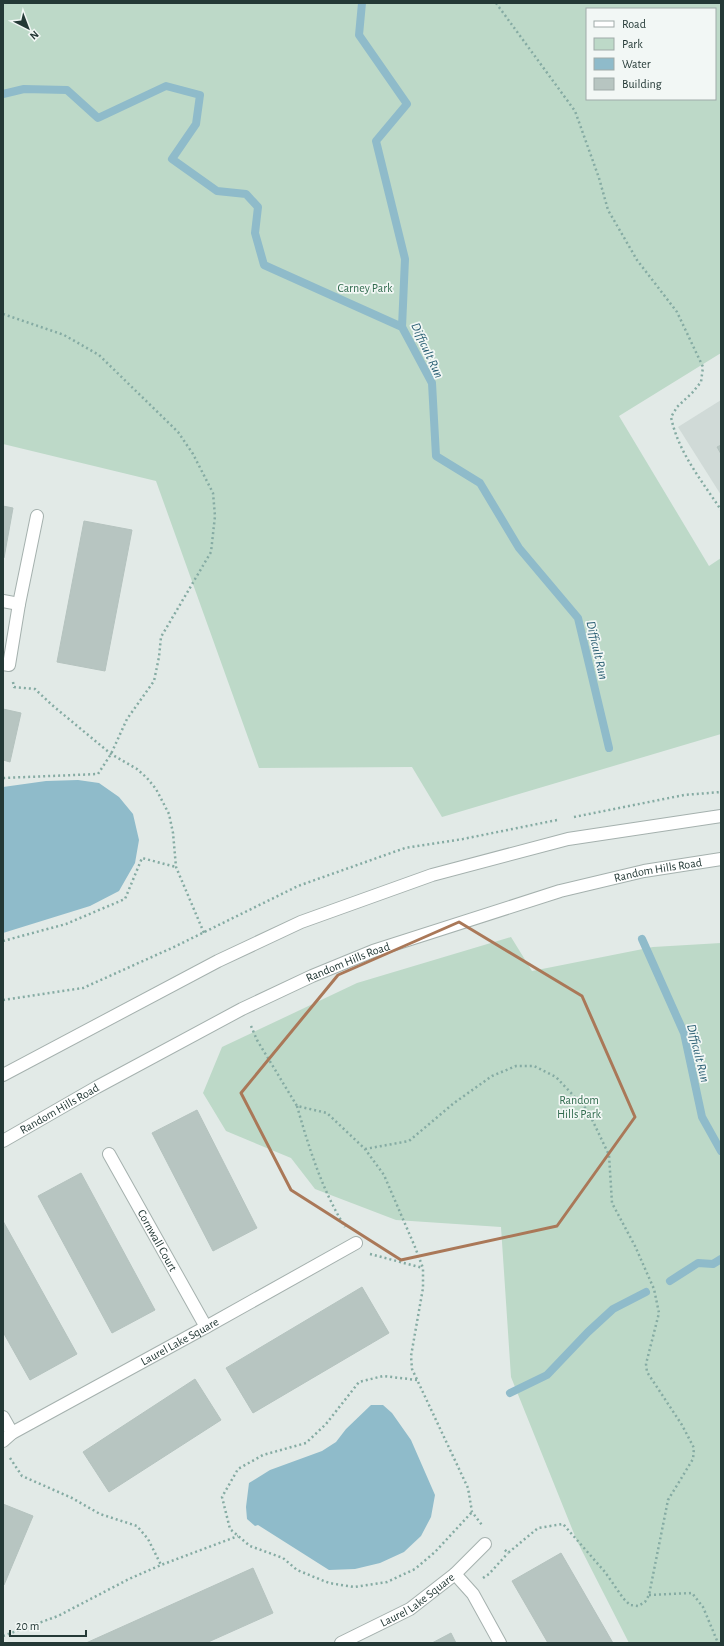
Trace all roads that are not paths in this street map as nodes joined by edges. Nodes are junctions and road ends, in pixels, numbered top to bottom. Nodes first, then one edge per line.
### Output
1 (36, 516) dead end
2 (3, 601) edge
3 (20, 604) junction
4 (6, 665) edge
5 (721, 816) edge
6 (721, 859) edge
7 (3, 1075) edge
8 (3, 1141) edge
9 (109, 1154) dead end
10 (356, 1243) road end
11 (206, 1327) junction
12 (3, 1417) edge
13 (8, 1437) edge
14 (485, 1544) dead end
15 (455, 1574) junction
16 (341, 1643) edge
17 (500, 1643) edge

1 - 3 street
2 - 3 street
3 - 4 street
5 - 7 street
6 - 8 street, Random Hills Road
9 - 11 street, Cornwall Court
10 - 11 street, Laurel Lake Square
11 - 13 street, Laurel Lake Square
12 - 13 street
14 - 15 street, Laurel Lake Square
15 - 16 street, Laurel Lake Square
15 - 17 street

